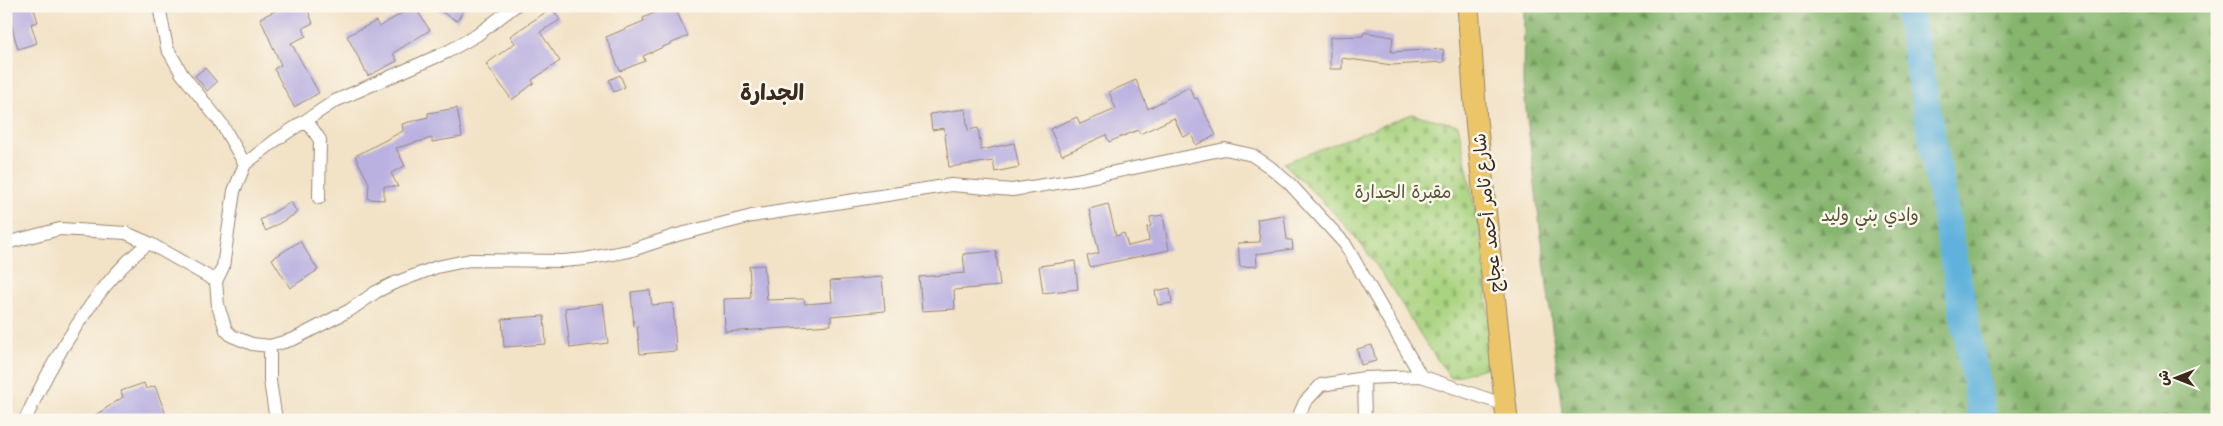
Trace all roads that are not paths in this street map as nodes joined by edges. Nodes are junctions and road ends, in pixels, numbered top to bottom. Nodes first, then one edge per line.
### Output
1 (159, 6) edge
2 (515, 6) edge
3 (1468, 6) edge
4 (299, 124) junction
5 (245, 164) junction
6 (318, 198) dead end
7 (149, 242) junction
8 (6, 243) edge
9 (216, 281) junction
10 (270, 346) junction
11 (1421, 376) junction
12 (1364, 378) junction
13 (1506, 412) edge
14 (25, 420) edge
15 (276, 420) edge
16 (1297, 420) edge
17 (1365, 420) edge

1 - 5 street
2 - 4 street
3 - 13 main road, شارع ثامر أحمد عجاج
4 - 5 street
4 - 6 street
5 - 9 street
7 - 8 street
7 - 9 street
7 - 14 street
9 - 10 street
10 - 11 street
10 - 15 street
11 - 12 street
11 - 13 street
12 - 16 street
12 - 17 street

